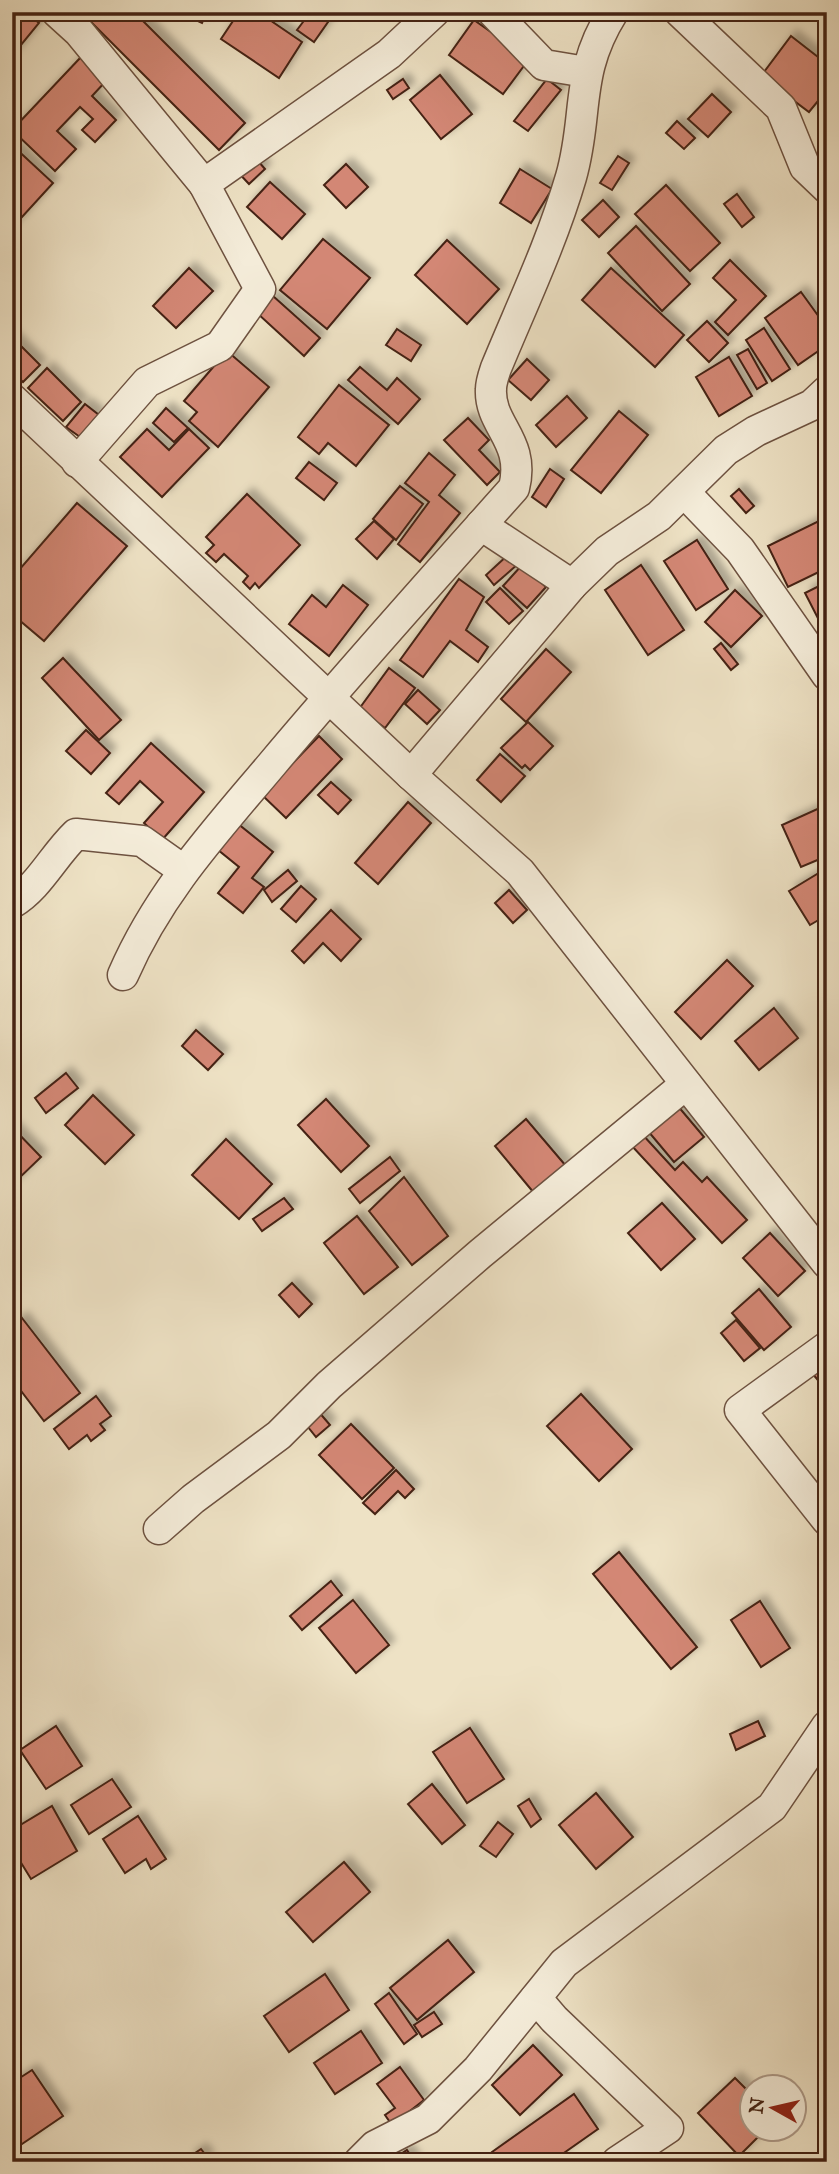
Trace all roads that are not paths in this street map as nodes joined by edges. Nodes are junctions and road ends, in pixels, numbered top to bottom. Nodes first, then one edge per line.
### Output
1 (57, 12) edge
2 (435, 12) edge
3 (493, 12) edge
4 (613, 12) edge
5 (680, 12) edge
6 (586, 72) junction
7 (204, 184) junction
8 (827, 188) edge
9 (827, 391) edge
10 (12, 399) edge
11 (76, 462) junction
12 (685, 493) junction
13 (481, 525) junction
14 (572, 585) junction
15 (827, 675) edge
16 (328, 698) junction
17 (411, 775) junction
18 (183, 870) junction
19 (12, 904) edge
20 (123, 975) dead end
21 (686, 1084) junction
22 (827, 1263) edge
23 (827, 1347) edge
24 (827, 1520) edge
25 (159, 1529) dead end
26 (827, 1726) edge
27 (536, 1998) junction
28 (359, 2162) edge
29 (617, 2162) edge

1 - 7 street
2 - 7 street
3 - 6 street
4 - 6 street
5 - 8 street
6 - 13 street
7 - 11 street
9 - 12 street
10 - 11 street
11 - 16 street
12 - 14 street
12 - 15 street
13 - 14 street
13 - 16 street
14 - 17 street
16 - 17 street
16 - 18 street
17 - 21 street
18 - 19 street
18 - 20 street
21 - 22 street
21 - 25 street
23 - 24 street
26 - 27 street
27 - 28 street
27 - 29 street

